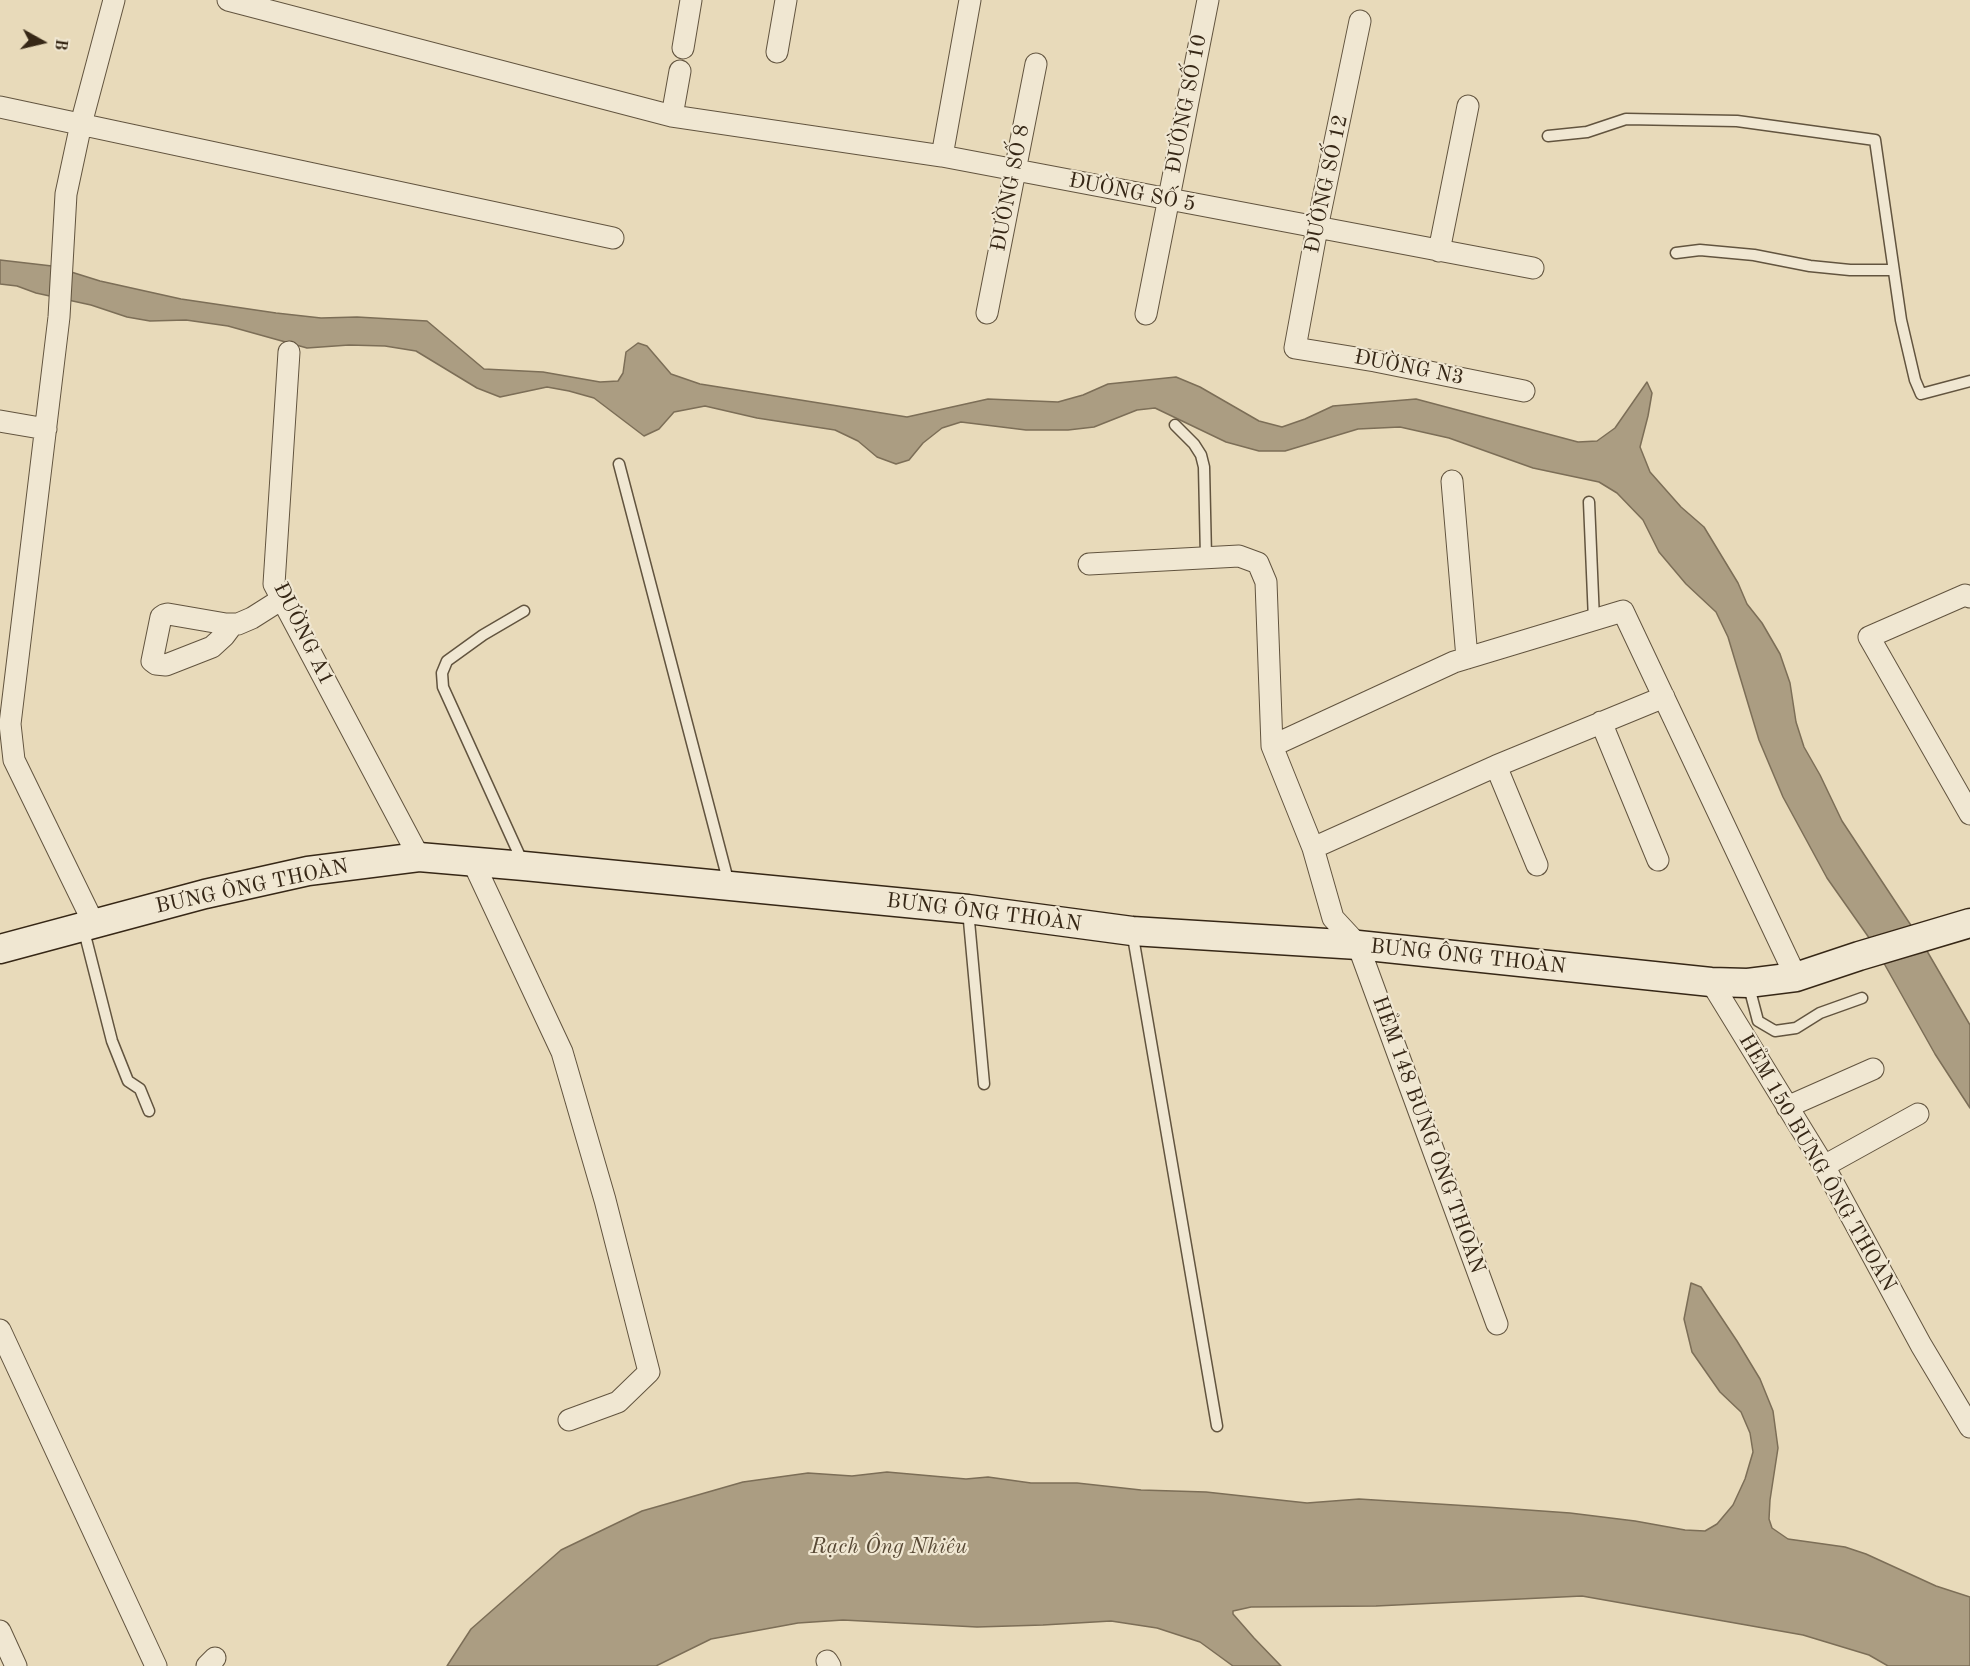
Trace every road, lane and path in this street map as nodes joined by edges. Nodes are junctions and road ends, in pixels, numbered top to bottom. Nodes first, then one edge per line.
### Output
1 (114, 0) edge
2 (228, 0) edge
3 (692, 0) edge
4 (786, 0) edge
5 (970, 0) edge
6 (1208, 0) edge
7 (1360, 21) dead end
8 (683, 48) dead end
9 (777, 52) dead end
10 (1036, 64) dead end
11 (680, 71) dead end
12 (1468, 106) dead end
13 (0, 107) edge
14 (672, 116) junction
15 (81, 124) junction
16 (1548, 136) dead end
17 (942, 156) junction
18 (1014, 171) junction
19 (1168, 200) junction
20 (1317, 228) junction
21 (613, 238) dead end
22 (1439, 250) junction
23 (1676, 253) dead end
24 (1533, 268) dead end
25 (1893, 270) junction
26 (987, 313) dead end
27 (1146, 314) dead end
28 (1295, 348) joint
29 (289, 352) dead end
30 (1970, 381) edge
31 (1524, 391) dead end
32 (0, 422) edge
33 (1175, 424) dead end
34 (46, 429) junction
35 (619, 464) dead end
36 (1452, 481) dead end
37 (1589, 502) dead end
38 (1206, 557) junction
39 (1089, 564) dead end
40 (1970, 597) edge
41 (282, 599) junction
42 (524, 611) dead end
43 (1594, 620) junction
44 (234, 624) dead end
45 (1467, 658) junction
46 (1664, 697) junction
47 (1601, 722) junction
48 (1272, 746) junction
49 (1496, 766) junction
50 (1970, 814) edge
51 (1313, 848) junction
52 (419, 857) junction
53 (1658, 860) dead end
54 (473, 862) junction
55 (1537, 865) dead end
56 (524, 866) junction
57 (730, 887) junction
58 (968, 909) junction
59 (1970, 923) edge
60 (88, 925) junction
61 (1132, 931) junction
62 (1358, 945) junction
63 (0, 949) edge
64 (1796, 977) junction
65 (1711, 982) junction
66 (1748, 983) junction
67 (1862, 998) dead end
68 (1873, 1069) dead end
69 (984, 1084) dead end
70 (1787, 1107) junction
71 (149, 1111) dead end
72 (1918, 1114) dead end
73 (1824, 1166) junction
74 (1497, 1324) dead end
75 (0, 1330) edge
76 (569, 1420) dead end
77 (1217, 1426) dead end
78 (1970, 1427) edge
79 (0, 1631) edge
80 (16, 1666) edge
81 (156, 1666) edge

1 - 15 street
2 - 14 street, ĐƯỜNG SỐ 5
3 - 8 street
4 - 9 street
5 - 17 street
6 - 19 street, ĐƯỜNG SỐ 10
7 - 20 street, ĐƯỜNG SỐ 12
10 - 18 street, ĐƯỜNG SỐ 8
11 - 14 street
12 - 22 street
13 - 15 street
14 - 17 street, ĐƯỜNG SỐ 5
15 - 21 street
15 - 34 street
16 - 25 lane
17 - 18 street, ĐƯỜNG SỐ 5
18 - 19 street, ĐƯỜNG SỐ 5
18 - 26 street, ĐƯỜNG SỐ 8
19 - 20 street, ĐƯỜNG SỐ 5
19 - 27 street, ĐƯỜNG SỐ 10
20 - 22 street, ĐƯỜNG SỐ 5
20 - 28 street, ĐƯỜNG SỐ 12
22 - 24 street, ĐƯỜNG SỐ 5
23 - 25 lane
25 - 30 lane
28 - 31 street, ĐƯỜNG N3
29 - 41 street, ĐƯỜNG A1
32 - 34 street
33 - 38 lane
34 - 60 street
35 - 57 lane
36 - 45 street
37 - 43 lane
38 - 39 street
38 - 48 street
40 - 50 street
41 - 44 street
41 - 52 street, ĐƯỜNG A1
42 - 56 lane
43 - 45 street
43 - 46 street
45 - 48 street
46 - 47 street
46 - 64 street
47 - 49 street
47 - 53 street
48 - 51 street
49 - 51 street
49 - 55 street
51 - 62 street
52 - 54 street, BƯNG ÔNG THOÀN
52 - 60 street, BƯNG ÔNG THOÀN
54 - 56 street, BƯNG ÔNG THOÀN
54 - 76 street
56 - 57 street, BƯNG ÔNG THOÀN
57 - 58 street, BƯNG ÔNG THOÀN
58 - 61 street, BƯNG ÔNG THOÀN
58 - 69 lane
59 - 64 street, BƯNG ÔNG THOÀN
60 - 63 street, BƯNG ÔNG THOÀN
60 - 71 lane
61 - 62 street, BƯNG ÔNG THOÀN
61 - 77 lane
62 - 65 street, BƯNG ÔNG THOÀN
62 - 74 street, HẺM 148 BƯNG ÔNG THOÀN
64 - 66 street, BƯNG ÔNG THOÀN
65 - 66 street, BƯNG ÔNG THOÀN
65 - 70 street, HẺM 150 BƯNG ÔNG THOÀN
66 - 67 lane
68 - 70 street
70 - 73 street, HẺM 150 BƯNG ÔNG THOÀN
72 - 73 street
73 - 78 street, HẺM 150 BƯNG ÔNG THOÀN
75 - 81 street
79 - 80 street

